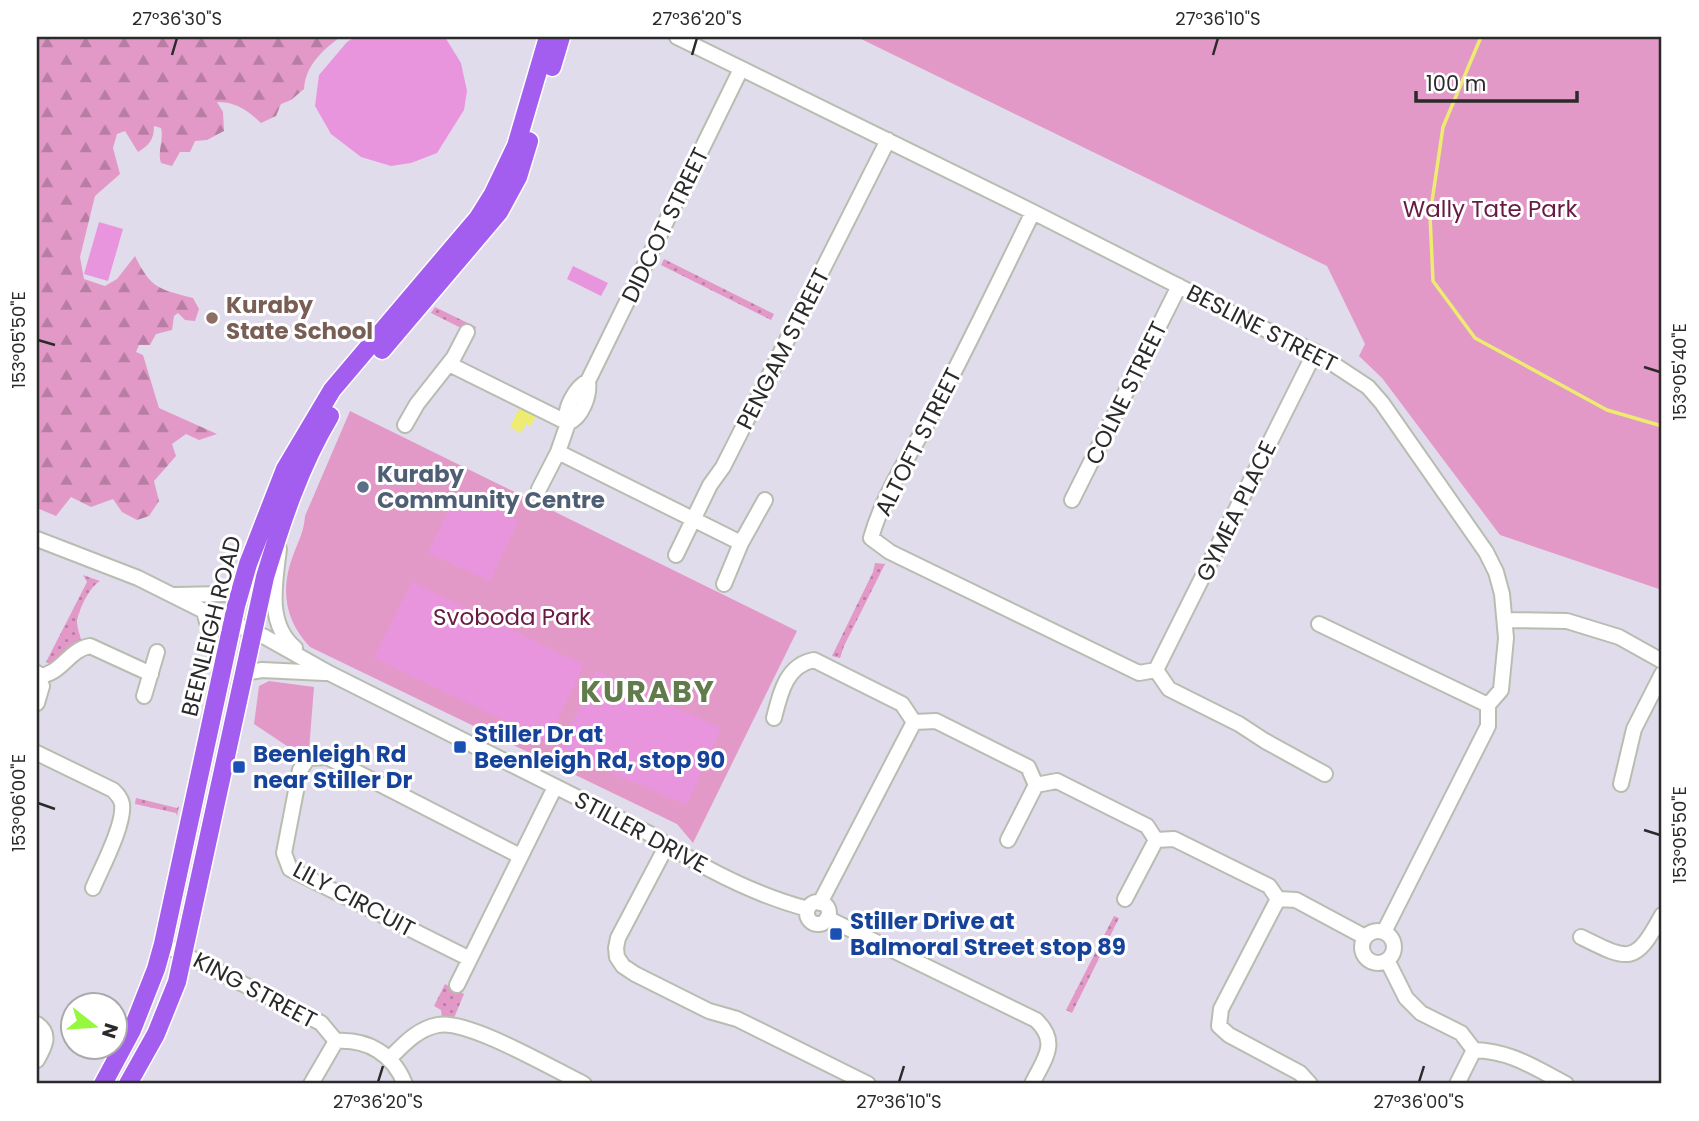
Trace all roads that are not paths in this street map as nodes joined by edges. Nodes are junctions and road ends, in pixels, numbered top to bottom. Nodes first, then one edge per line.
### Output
1 (548, 37) edge
2 (561, 37) edge
3 (677, 37) edge
4 (741, 69) junction
5 (888, 140) junction
6 (1033, 212) junction
7 (1179, 286) junction
8 (467, 332) dead end
9 (1315, 352) junction
10 (449, 364) junction
11 (568, 423) junction
12 (405, 425) dead end
13 (558, 452) junction
14 (539, 489) dead end
15 (765, 500) dead end
16 (1072, 500) dead end
17 (693, 519) junction
18 (282, 520) junction
19 (741, 543) junction
20 (40, 545) edge
21 (676, 555) dead end
22 (724, 584) dead end
23 (242, 586) junction
24 (173, 595) junction
25 (204, 611) junction
26 (1505, 620) junction
27 (232, 623) junction
28 (1320, 624) dead end
29 (252, 632) junction
30 (157, 652) dead end
31 (1662, 661) edge
32 (323, 669) junction
33 (1156, 670) junction
34 (244, 673) junction
35 (151, 674) junction
36 (1662, 674) edge
37 (38, 675) edge
38 (221, 677) junction
39 (145, 696) dead end
40 (37, 704) edge
41 (1488, 705) junction
42 (774, 718) dead end
43 (914, 722) junction
44 (37, 753) edge
45 (1325, 774) dead end
46 (1621, 784) dead end
47 (1036, 785) junction
48 (555, 787) junction
49 (1008, 840) dead end
50 (1156, 840) junction
51 (667, 845) junction
52 (520, 856) junction
53 (93, 888) dead end
54 (1125, 899) dead end
55 (1278, 899) junction
56 (814, 906) junction
57 (1662, 915) edge
58 (1384, 932) junction
59 (1365, 937) junction
60 (1581, 937) dead end
61 (163, 944) junction
62 (185, 953) junction
63 (468, 958) junction
64 (1387, 960) junction
65 (457, 985) dead end
66 (37, 1024) edge
67 (335, 1041) junction
68 (1474, 1050) junction
69 (390, 1059) junction
70 (37, 1060) edge
71 (103, 1084) edge
72 (128, 1084) edge
73 (311, 1084) edge
74 (405, 1084) edge
75 (584, 1084) edge
76 (868, 1084) edge
77 (1032, 1084) edge
78 (1310, 1084) edge
79 (1457, 1084) edge
80 (1566, 1084) edge

1 - 23 main road, BEENLEIGH ROAD
2 - 18 main road, BEENLEIGH ROAD
3 - 4 street, BESLINE STREET
4 - 5 street, BESLINE STREET
4 - 11 street, DIDCOT STREET
5 - 6 street, BESLINE STREET
5 - 17 street, PENGAM STREET
6 - 7 street, BESLINE STREET
6 - 33 street, ALTOFT STREET
7 - 9 street, BESLINE STREET
7 - 16 street, COLNE STREET
8 - 10 street
9 - 26 street, BESLINE STREET
9 - 33 street, GYMEA PLACE
10 - 11 street
10 - 12 street
11 - 13 street, DIDCOT STREET
13 - 14 street, DIDCOT STREET
13 - 17 street
15 - 19 street
17 - 19 street
17 - 21 street, PENGAM STREET
18 - 29 main road, BEENLEIGH ROAD
18 - 32 street
19 - 22 street
20 - 24 street, STILLER DRIVE
23 - 24 street
23 - 27 main road, BEENLEIGH ROAD
24 - 25 street, STILLER DRIVE
25 - 27 street, STILLER DRIVE
25 - 38 street
26 - 31 street
26 - 41 street, BESLINE STREET
27 - 29 street, STILLER DRIVE
27 - 38 main road, BEENLEIGH ROAD
28 - 41 street
29 - 32 street, STILLER DRIVE
29 - 34 main road, BEENLEIGH ROAD
30 - 35 street
32 - 34 street
32 - 48 street, STILLER DRIVE
33 - 45 street
34 - 62 main road, BEENLEIGH ROAD
35 - 37 street
35 - 39 street
36 - 46 street
37 - 40 street
38 - 61 main road, BEENLEIGH ROAD
41 - 58 street, BESLINE STREET
42 - 43 street
43 - 47 street
43 - 56 street
44 - 53 street
47 - 49 street
47 - 50 street
48 - 51 street, STILLER DRIVE
48 - 52 street
50 - 54 street
50 - 55 street
51 - 56 street, STILLER DRIVE
51 - 76 street
52 - 63 street
52 - 63 street, LILY CIRCUIT
55 - 59 street
55 - 78 street
56 - 77 street
57 - 60 street
58 - 59 street
58 - 64 street
59 - 64 street
61 - 62 street, KING STREET
61 - 71 main road, BEENLEIGH ROAD
62 - 67 street, KING STREET
62 - 72 main road, BEENLEIGH ROAD
63 - 65 street
64 - 68 street
66 - 70 street
67 - 69 street, KING STREET
67 - 73 street
68 - 79 street
68 - 80 street
69 - 74 street
69 - 75 street

